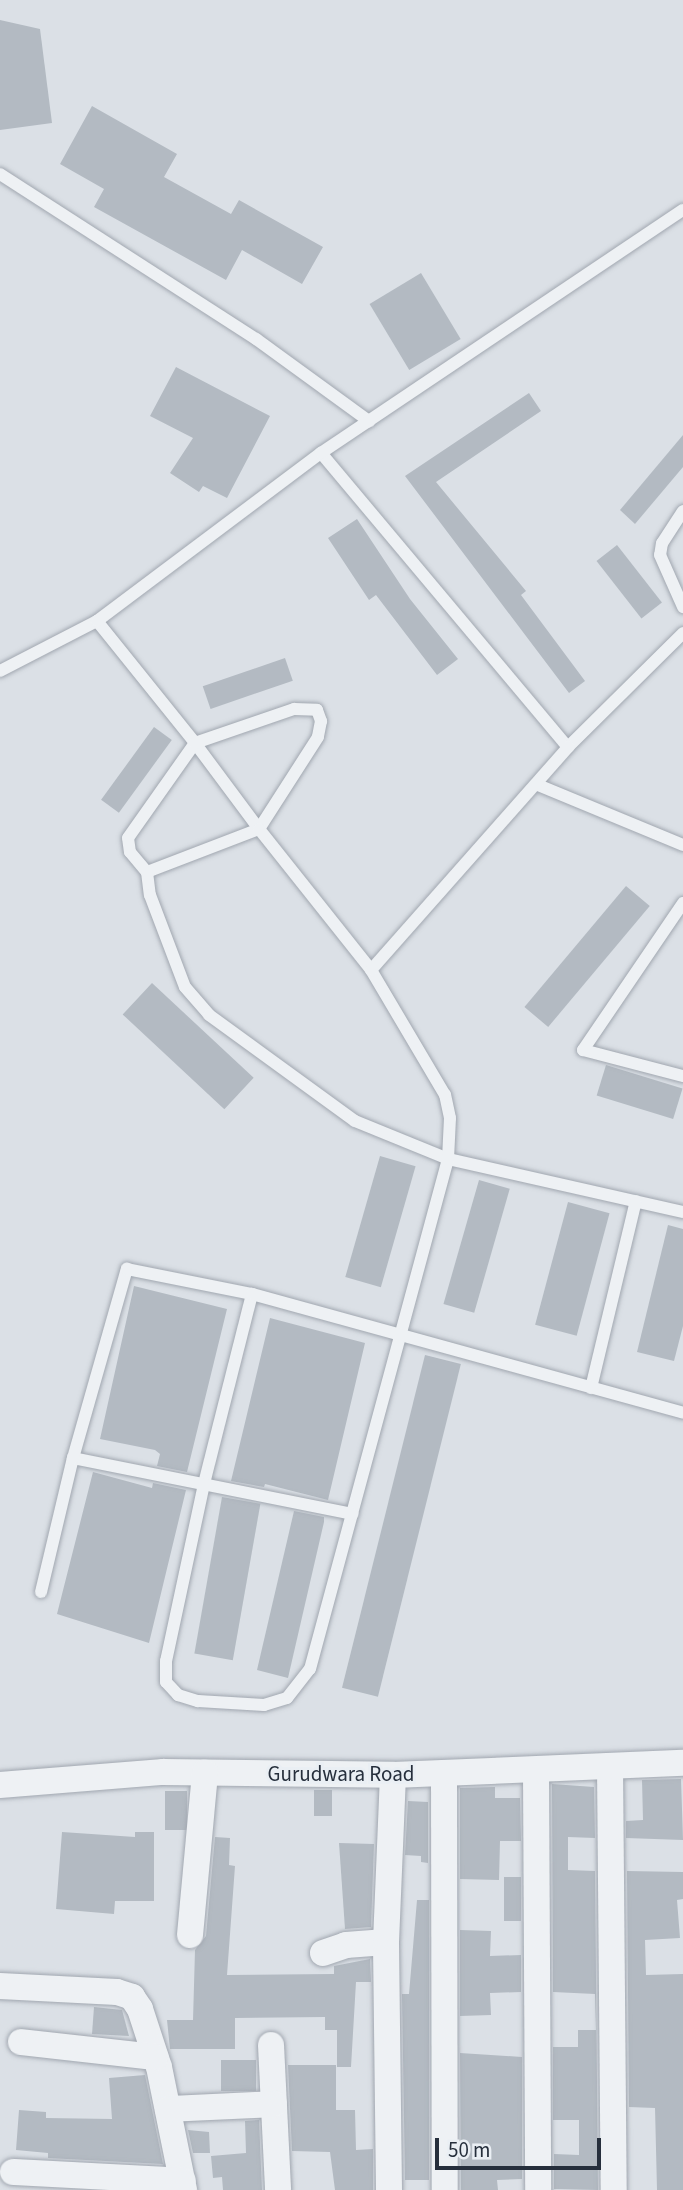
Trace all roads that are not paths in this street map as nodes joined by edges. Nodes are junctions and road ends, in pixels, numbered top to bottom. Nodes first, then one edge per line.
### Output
1 (0, 174) edge
2 (683, 211) edge
3 (369, 421) junction
4 (321, 453) junction
5 (683, 511) edge
6 (683, 607) edge
7 (97, 621) junction
8 (683, 633) edge
9 (0, 671) edge
10 (195, 743) junction
11 (568, 747) junction
12 (538, 785) junction
13 (259, 829) junction
14 (683, 845) edge
15 (147, 872) junction
16 (683, 904) edge
17 (371, 970) junction
18 (683, 1076) edge
19 (448, 1158) junction
20 (636, 1201) junction
21 (683, 1212) edge
22 (252, 1294) junction
23 (400, 1337) junction
24 (591, 1388) junction
25 (683, 1413) edge
26 (73, 1458) junction
27 (204, 1484) junction
28 (352, 1514) junction
29 (41, 1592) dead end
30 (683, 1763) edge
31 (610, 1766) junction
32 (536, 1771) junction
33 (205, 1773) junction
34 (444, 1773) junction
35 (393, 1775) junction
36 (0, 1785) edge
37 (190, 1935) dead end
38 (386, 1942) junction
39 (323, 1952) dead end
40 (0, 1986) edge
41 (22, 2042) dead end
42 (271, 2045) dead end
43 (155, 2057) junction
44 (274, 2104) junction
45 (168, 2109) junction
46 (13, 2172) dead end
47 (184, 2185) edge
48 (278, 2190) edge
49 (389, 2190) edge
50 (445, 2190) edge
51 (538, 2190) edge
52 (614, 2190) edge

1 - 3 lane
2 - 3 lane
3 - 4 lane
4 - 7 lane
4 - 11 lane
5 - 6 lane
7 - 9 lane
7 - 10 lane
8 - 11 lane
10 - 13 lane
10 - 13 lane
10 - 15 lane
11 - 12 lane
12 - 14 lane
12 - 17 lane
13 - 15 lane
13 - 17 lane
15 - 19 lane
16 - 18 lane
17 - 19 lane
19 - 20 lane
19 - 23 lane
20 - 21 lane
20 - 24 lane
22 - 23 lane
22 - 26 lane
22 - 27 lane
23 - 24 lane
23 - 28 lane
24 - 25 lane
26 - 27 lane
26 - 29 lane
27 - 28 lane
27 - 28 lane
30 - 31 street, Gurudwara Road
31 - 32 street, Gurudwara Road
31 - 52 street
32 - 34 street, Gurudwara Road
32 - 51 street
33 - 35 street, Gurudwara Road
33 - 36 street, Gurudwara Road
33 - 37 street
34 - 35 street, Gurudwara Road
34 - 50 street
35 - 38 street
38 - 39 street
38 - 49 street
40 - 43 street
41 - 43 street
42 - 44 street
43 - 45 street
44 - 45 street
44 - 48 street
45 - 47 street
46 - 47 street

